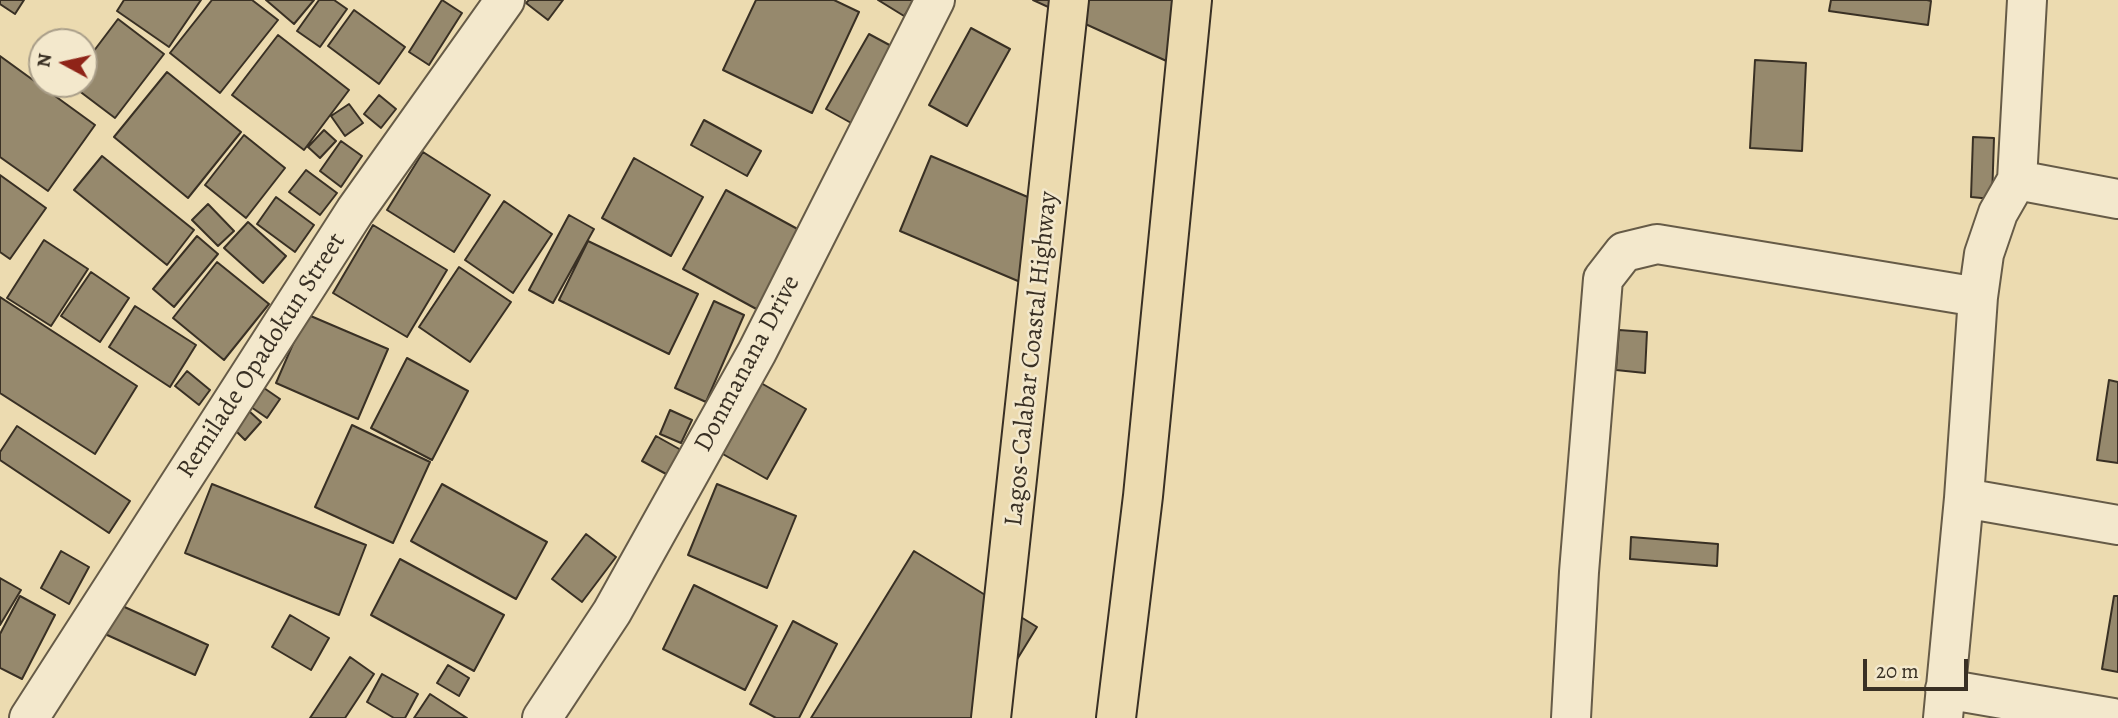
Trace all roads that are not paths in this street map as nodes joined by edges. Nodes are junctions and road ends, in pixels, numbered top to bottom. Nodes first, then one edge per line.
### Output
1 (505, 0) edge
2 (934, 0) edge
3 (1069, 0) edge
4 (1192, 0) edge
5 (2027, 0) edge
6 (2017, 180) junction
7 (2118, 199) edge
8 (1978, 297) junction
9 (1964, 498) junction
10 (2118, 525) edge
11 (1944, 704) edge
12 (29, 718) edge
13 (542, 718) edge
14 (991, 718) edge
15 (1116, 718) edge
16 (1571, 718) edge
17 (2113, 718) edge

1 - 12 street, Remilade Opadokun Street
2 - 13 street, Donmanana Drive
3 - 14 highway, Lagos-Calabar Coastal Highway
4 - 15 highway
5 - 6 street
6 - 7 street
6 - 8 street
8 - 9 street
8 - 16 street
9 - 10 street
9 - 11 street
11 - 17 street

